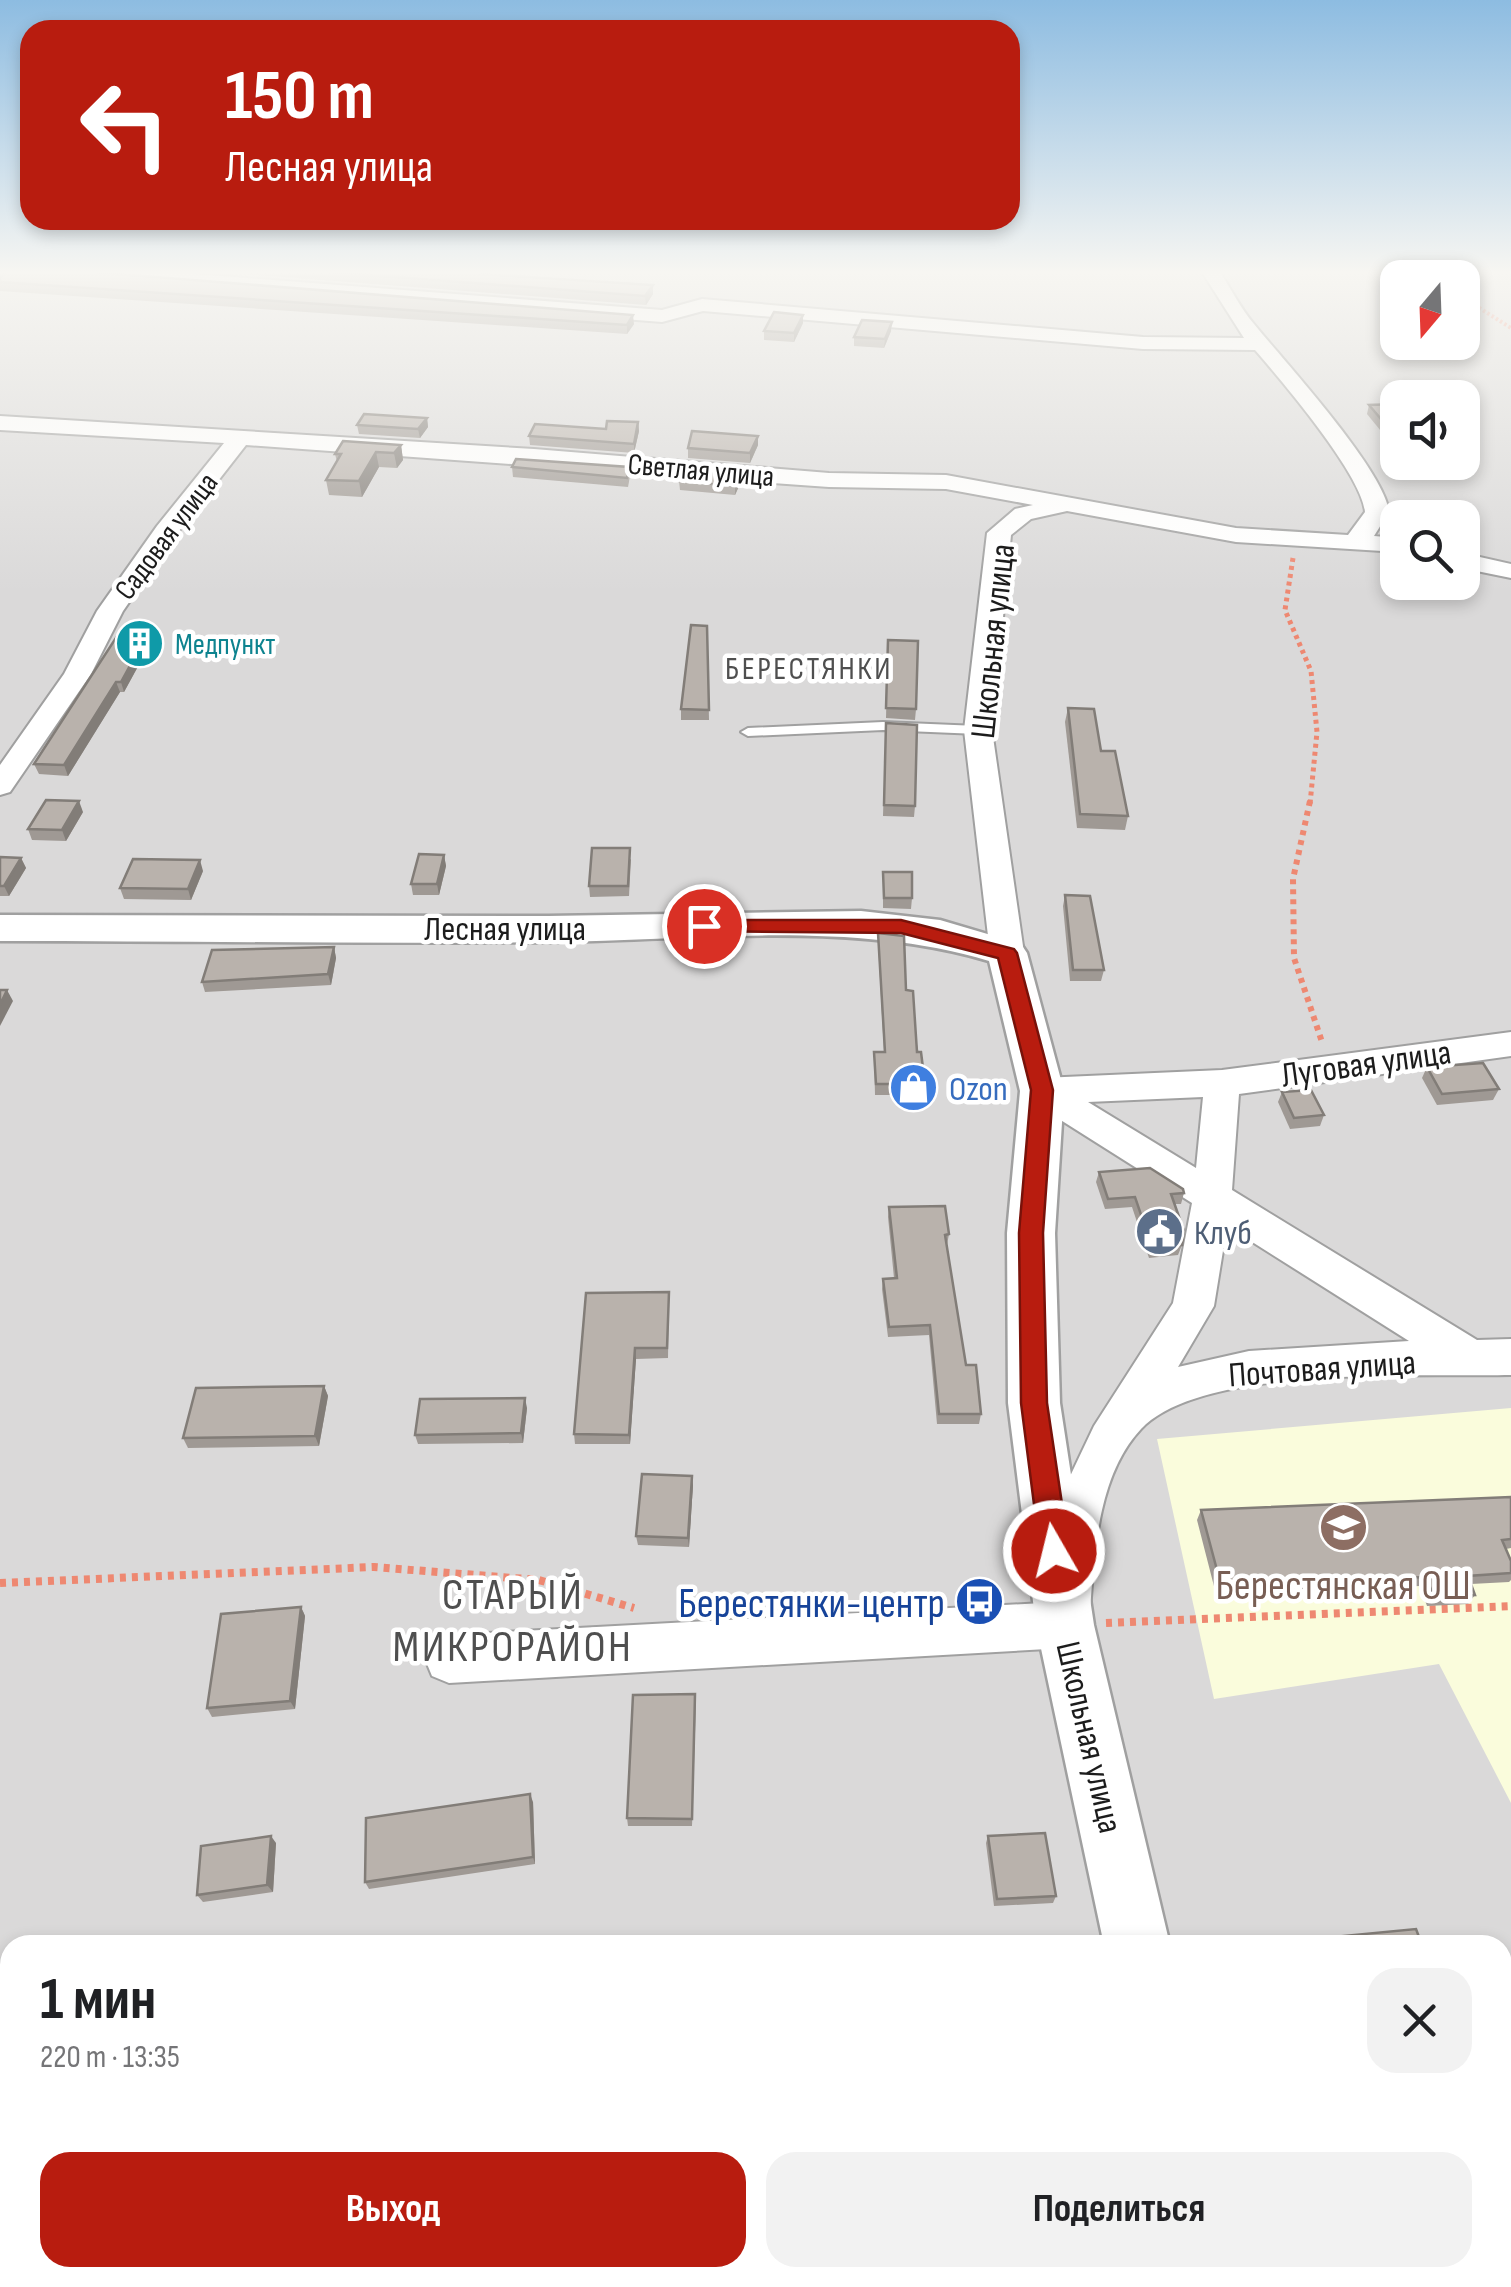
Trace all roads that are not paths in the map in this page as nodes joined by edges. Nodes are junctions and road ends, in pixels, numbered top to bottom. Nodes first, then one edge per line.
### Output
1 (1290, 379) edge
2 (0, 422) edge
3 (239, 440) junction
4 (1068, 505) junction
5 (1356, 540) junction
6 (1380, 543) edge
7 (1480, 564) edge
8 (1511, 571) edge
9 (978, 730) junction
10 (748, 732) dead end
11 (0, 786) edge
12 (0, 928) edge
13 (1007, 953) junction
14 (1511, 1044) edge
15 (1222, 1083) junction
16 (1042, 1090) junction
17 (1212, 1198) junction
18 (1491, 1358) edge
19 (1128, 1412) junction
20 (1065, 1625) junction
21 (450, 1659) dead end
22 (1134, 1935) edge

1 - 5 street
2 - 3 street, Светлая улица
3 - 4 street, Светлая улица
3 - 11 street, Садовая улица
4 - 5 street, Светлая улица
4 - 9 street, Школьная улица
5 - 6 street, Светлая улица
7 - 8 street
9 - 10 lane
9 - 13 street, Школьная улица
12 - 13 street, Лесная улица
13 - 16 street, Школьная улица
14 - 15 street, Луговая улица
15 - 16 street, Луговая улица
15 - 17 street
16 - 17 street
16 - 20 street, Школьная улица
17 - 18 street
17 - 19 street
18 - 19 street, Почтовая улица
19 - 20 street, Почтовая улица
20 - 21 street
20 - 22 street, Школьная улица

